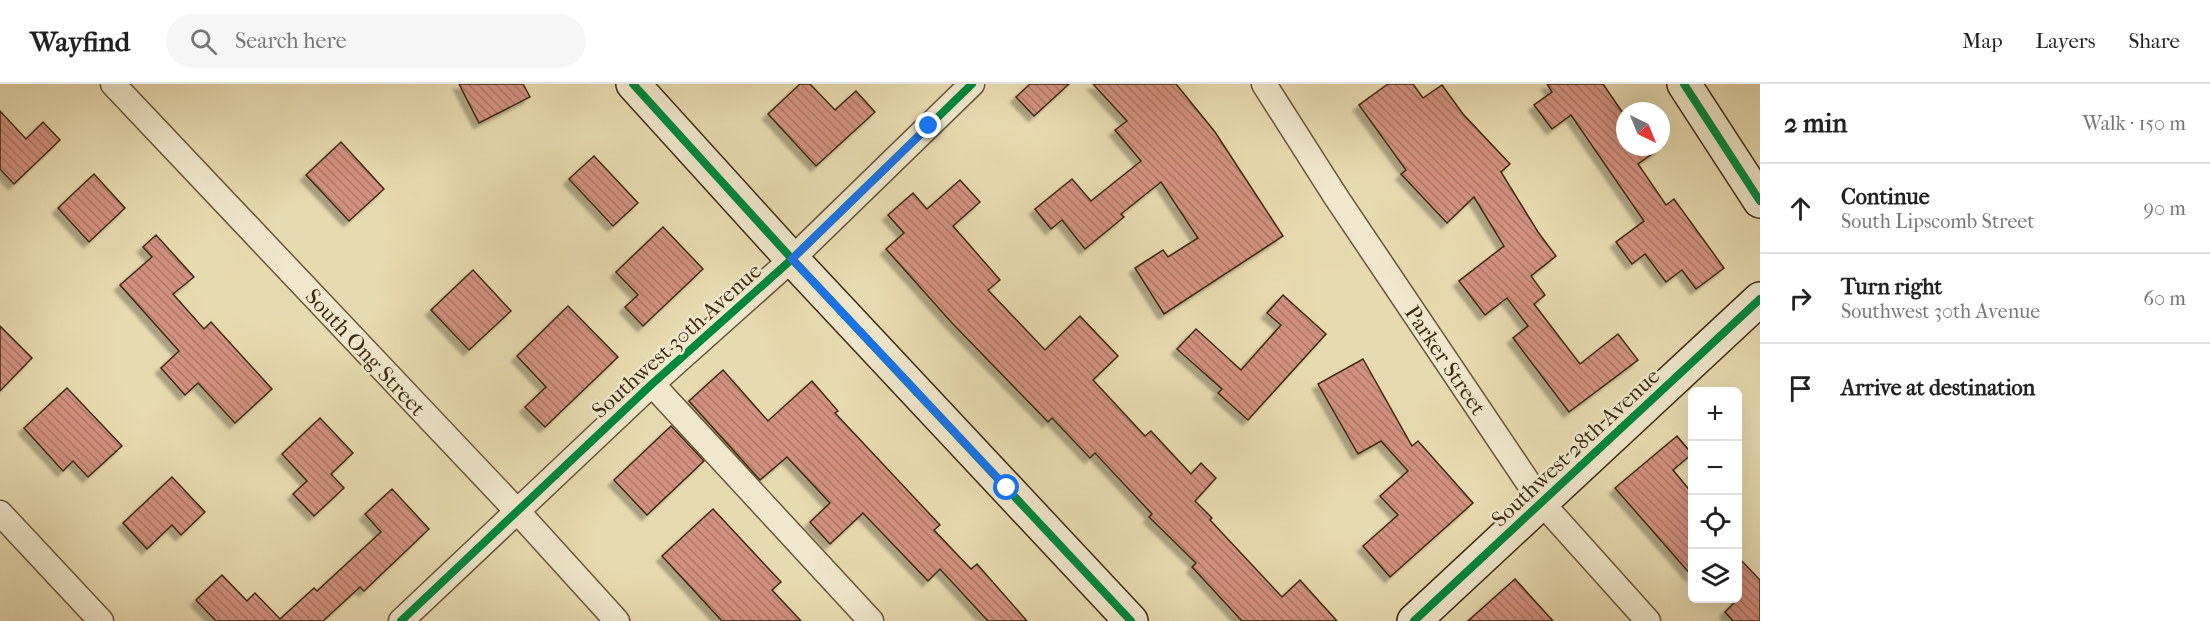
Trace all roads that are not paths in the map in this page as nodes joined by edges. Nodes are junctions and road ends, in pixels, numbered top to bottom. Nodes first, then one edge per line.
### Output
1 (113, 84) edge
2 (633, 84) edge
3 (972, 84) edge
4 (1264, 84) edge
5 (1684, 84) edge
6 (1760, 201) edge
7 (792, 259) junction
8 (1760, 299) edge
9 (652, 384) junction
10 (1542, 503) junction
11 (518, 512) junction
12 (0, 513) edge
13 (101, 621) edge
14 (401, 621) edge
15 (617, 621) edge
16 (871, 621) edge
17 (1131, 621) edge
18 (1414, 621) edge
19 (1648, 621) edge

1 - 11 street, South Ong Street
2 - 7 street
3 - 7 street, Southwest 30th Avenue
4 - 10 street, Parker Street
5 - 6 street
7 - 9 street, Southwest 30th Avenue
7 - 17 street
8 - 10 street, Southwest 28th Avenue
9 - 11 street, Southwest 30th Avenue
9 - 16 street
10 - 18 street, Southwest 28th Avenue
10 - 19 street, Parker Street
11 - 14 street, Southwest 30th Avenue
11 - 15 street, South Ong Street
12 - 13 street

